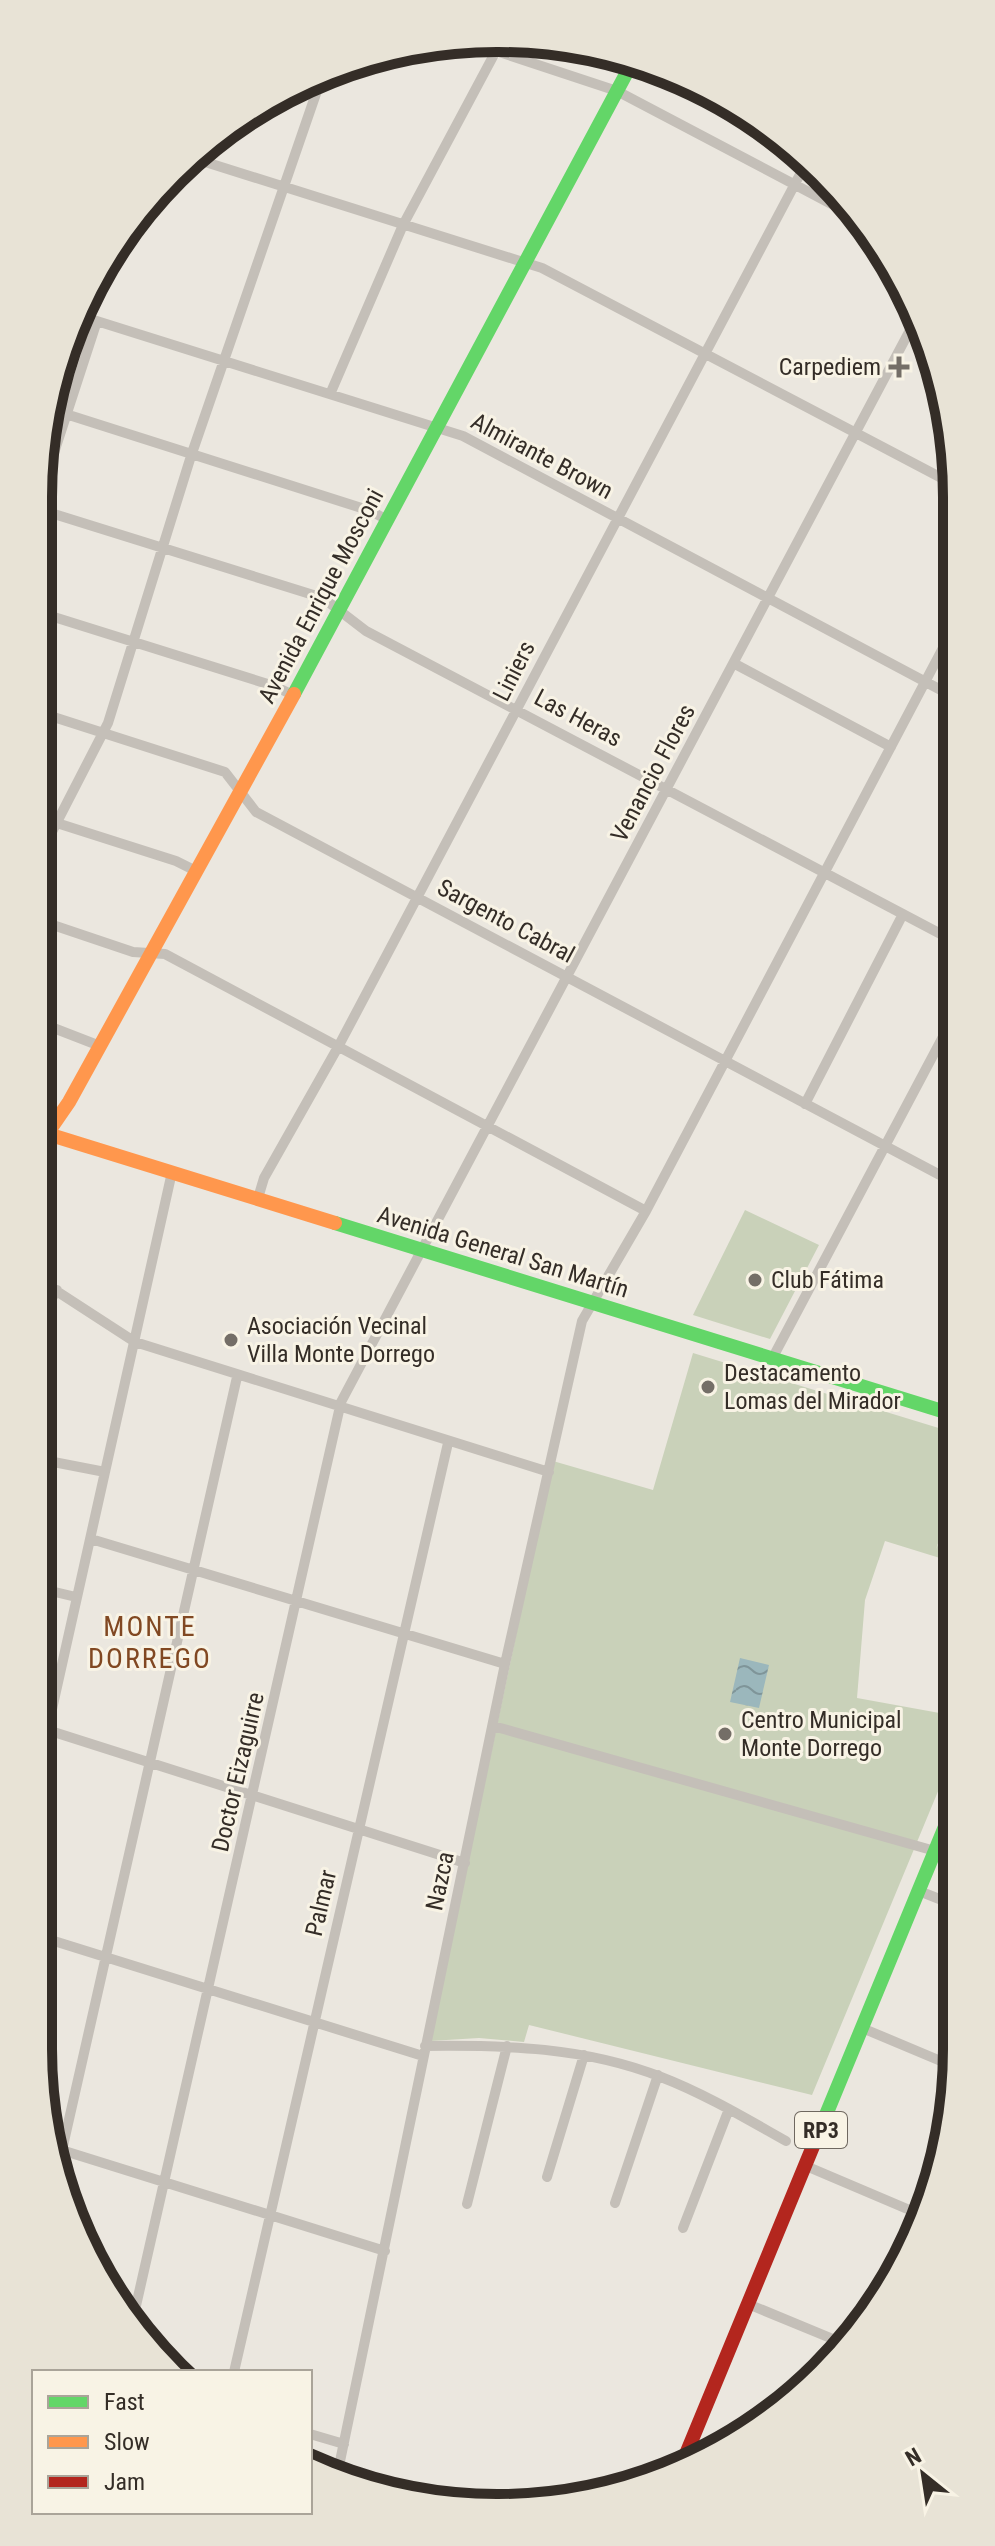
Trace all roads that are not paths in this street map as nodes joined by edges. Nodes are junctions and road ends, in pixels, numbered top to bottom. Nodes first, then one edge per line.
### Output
1 (495, 52) edge
2 (506, 52) edge
3 (627, 72) edge
4 (317, 90) edge
5 (617, 91) junction
6 (205, 162) edge
7 (801, 172) edge
8 (795, 184) junction
9 (283, 186) junction
10 (832, 204) edge
11 (403, 225) junction
12 (526, 264) junction
13 (90, 319) edge
14 (97, 321) junction
15 (910, 330) edge
16 (706, 352) junction
17 (226, 359) junction
18 (331, 392) junction
19 (61, 412) edge
20 (66, 414) junction
21 (437, 427) junction
22 (856, 432) junction
23 (55, 449) edge
24 (191, 456) junction
25 (942, 478) edge
26 (52, 514) edge
27 (616, 517) junction
28 (387, 520) junction
29 (164, 550) junction
30 (770, 598) junction
31 (338, 611) junction
32 (52, 616) edge
33 (134, 642) junction
34 (943, 649) edge
35 (735, 664) junction
36 (926, 682) junction
37 (943, 691) edge
38 (293, 695) junction
39 (517, 709) junction
40 (52, 717) edge
41 (103, 734) junction
42 (891, 747) junction
43 (667, 788) junction
44 (240, 790) junction
45 (52, 821) edge
46 (57, 823) junction
47 (52, 832) edge
48 (196, 871) junction
49 (825, 872) junction
50 (416, 897) junction
51 (903, 914) junction
52 (52, 925) edge
53 (943, 935) edge
54 (151, 953) junction
55 (568, 976) junction
56 (52, 1027) edge
57 (943, 1036) edge
58 (100, 1046) junction
59 (338, 1047) junction
60 (725, 1062) junction
61 (805, 1104) junction
62 (52, 1118) edge
63 (487, 1125) junction
64 (52, 1135) edge
65 (884, 1146) junction
66 (172, 1172) junction
67 (943, 1177) edge
68 (258, 1198) junction
69 (646, 1211) junction
70 (423, 1250) junction
71 (52, 1287) edge
72 (57, 1290) junction
73 (52, 1298) edge
74 (593, 1304) junction
75 (135, 1342) junction
76 (772, 1359) junction
77 (237, 1377) junction
78 (943, 1407) edge
79 (339, 1409) junction
80 (448, 1443) junction
81 (52, 1462) edge
82 (105, 1472) junction
83 (549, 1472) junction
84 (91, 1539) junction
85 (192, 1570) junction
86 (52, 1591) edge
87 (76, 1597) junction
88 (297, 1602) junction
89 (403, 1634) junction
90 (505, 1664) junction
91 (52, 1693) edge
92 (493, 1726) junction
93 (52, 1732) edge
94 (150, 1762) junction
95 (253, 1795) junction
96 (358, 1829) junction
97 (943, 1832) edge
98 (935, 1851) junction
99 (465, 1863) junction
100 (919, 1891) junction
101 (943, 1900) edge
102 (52, 1940) edge
103 (105, 1957) junction
104 (208, 1990) junction
105 (313, 2023) junction
106 (862, 2028) junction
107 (507, 2046) junction
108 (424, 2051) junction
109 (584, 2055) junction
110 (943, 2062) edge
111 (658, 2075) junction
112 (729, 2109) junction
113 (61, 2136) edge
114 (786, 2141) dead end
115 (64, 2151) edge
116 (806, 2166) junction
117 (547, 2177) dead end
118 (164, 2184) junction
119 (615, 2203) dead end
120 (467, 2204) dead end
121 (912, 2211) edge
122 (270, 2216) junction
123 (683, 2228) dead end
124 (385, 2251) junction
125 (748, 2304) junction
126 (136, 2308) edge
127 (834, 2340) edge
128 (234, 2370) edge
129 (312, 2435) edge
130 (344, 2444) junction
131 (690, 2444) junction
132 (697, 2447) edge
133 (687, 2452) edge
134 (339, 2465) edge

1 - 11 street
2 - 5 street
3 - 5 main road, Avenida Enrique Mosconi
4 - 9 street
5 - 8 street
5 - 12 main road, Avenida Enrique Mosconi
6 - 9 street
7 - 8 street, Liniers
8 - 10 street
8 - 16 street, Liniers
9 - 11 street
9 - 17 street
11 - 12 street
11 - 18 street
12 - 16 street
12 - 21 main road, Avenida Enrique Mosconi
13 - 14 street, Almirante Brown
14 - 17 street, Almirante Brown
14 - 20 street
15 - 22 street, Venancio Flores
16 - 22 street
16 - 27 street, Liniers
17 - 18 street, Almirante Brown
17 - 24 street
18 - 21 street, Almirante Brown
19 - 20 street
20 - 23 street
20 - 24 street
21 - 27 street, Almirante Brown
21 - 28 main road, Avenida Enrique Mosconi
22 - 25 street
22 - 30 street, Venancio Flores
24 - 28 street
24 - 29 street
26 - 29 street, Las Heras
27 - 30 street, Almirante Brown
27 - 39 street, Liniers
28 - 31 main road, Avenida Enrique Mosconi
29 - 31 street, Las Heras
29 - 33 street
30 - 35 street, Venancio Flores
30 - 36 street, Almirante Brown
31 - 38 main road, Avenida Enrique Mosconi
31 - 39 street, Las Heras
32 - 33 street
33 - 38 street
33 - 41 street
34 - 36 street, Nazca
35 - 42 street
35 - 43 street, Venancio Flores
36 - 37 street, Almirante Brown
36 - 42 street, Nazca
38 - 44 main road, Avenida Enrique Mosconi
39 - 43 street, Las Heras
39 - 50 street, Liniers
40 - 41 street, Sargento Cabral
41 - 44 street, Sargento Cabral
41 - 46 street
42 - 49 street, Nazca
43 - 49 street, Las Heras
43 - 55 street, Venancio Flores
44 - 48 main road, Avenida Enrique Mosconi
44 - 50 street, Sargento Cabral
45 - 46 street
46 - 47 street
46 - 48 street
48 - 54 main road, Avenida Enrique Mosconi
49 - 51 street, Las Heras
49 - 60 street, Nazca
50 - 55 street, Sargento Cabral
50 - 59 street, Liniers
51 - 53 street, Las Heras
51 - 61 street
52 - 54 street
54 - 58 main road, Avenida Enrique Mosconi
54 - 59 street
55 - 60 street, Sargento Cabral
55 - 63 street, Venancio Flores
56 - 58 street
57 - 65 street
58 - 62 main road, Avenida Enrique Mosconi
59 - 63 street
59 - 68 street, Liniers
60 - 61 street, Sargento Cabral
60 - 69 street, Nazca
61 - 65 street, Sargento Cabral
63 - 69 street
63 - 70 street, Venancio Flores
64 - 66 main road, Avenida General San Martín
65 - 67 street, Sargento Cabral
65 - 76 street
66 - 68 main road, Avenida General San Martín
66 - 75 street
68 - 70 main road, Avenida General San Martín
69 - 74 street, Nazca
70 - 74 main road, Avenida General San Martín
70 - 79 street, Doctor Eizaguirre
71 - 72 street
72 - 73 street
72 - 75 street
74 - 76 main road, Avenida General San Martín
74 - 83 street, Nazca
75 - 77 street
75 - 82 street
76 - 78 main road, Avenida General San Martín
77 - 79 street
77 - 85 street
79 - 80 street
79 - 88 street, Doctor Eizaguirre
80 - 83 street
80 - 89 street, Palmar
81 - 82 street
82 - 84 street
83 - 90 street, Nazca
84 - 85 street
84 - 87 street
85 - 88 street
85 - 94 street
86 - 87 street
87 - 91 street
88 - 89 street
88 - 95 street, Doctor Eizaguirre
89 - 90 street
89 - 96 street, Palmar
90 - 92 street, Nazca
92 - 98 street
92 - 99 street, Nazca
93 - 94 street
94 - 95 street
94 - 103 street
95 - 96 street
95 - 104 street, Doctor Eizaguirre
96 - 99 street
96 - 105 street, Palmar
97 - 98 main road, RP3
98 - 100 main road, RP3
99 - 108 street, Nazca
100 - 101 street
100 - 106 main road, RP3
102 - 103 street
103 - 104 street
103 - 113 street
104 - 105 street
104 - 118 street, Doctor Eizaguirre
105 - 108 street
105 - 122 street, Palmar
106 - 110 street
106 - 116 main road, RP3
107 - 108 street
107 - 109 street
107 - 120 street
108 - 124 street, Nazca
109 - 111 street
109 - 117 street
111 - 112 street
111 - 119 street
112 - 114 street
112 - 123 street
115 - 118 street
116 - 121 street
116 - 125 main road, RP3
118 - 122 street
118 - 126 street, Doctor Eizaguirre
122 - 124 street
122 - 128 street, Palmar
124 - 130 street, Nazca
125 - 127 street
125 - 131 main road, RP3
129 - 130 street
130 - 134 street, Nazca
131 - 132 street
131 - 133 main road, RP3

